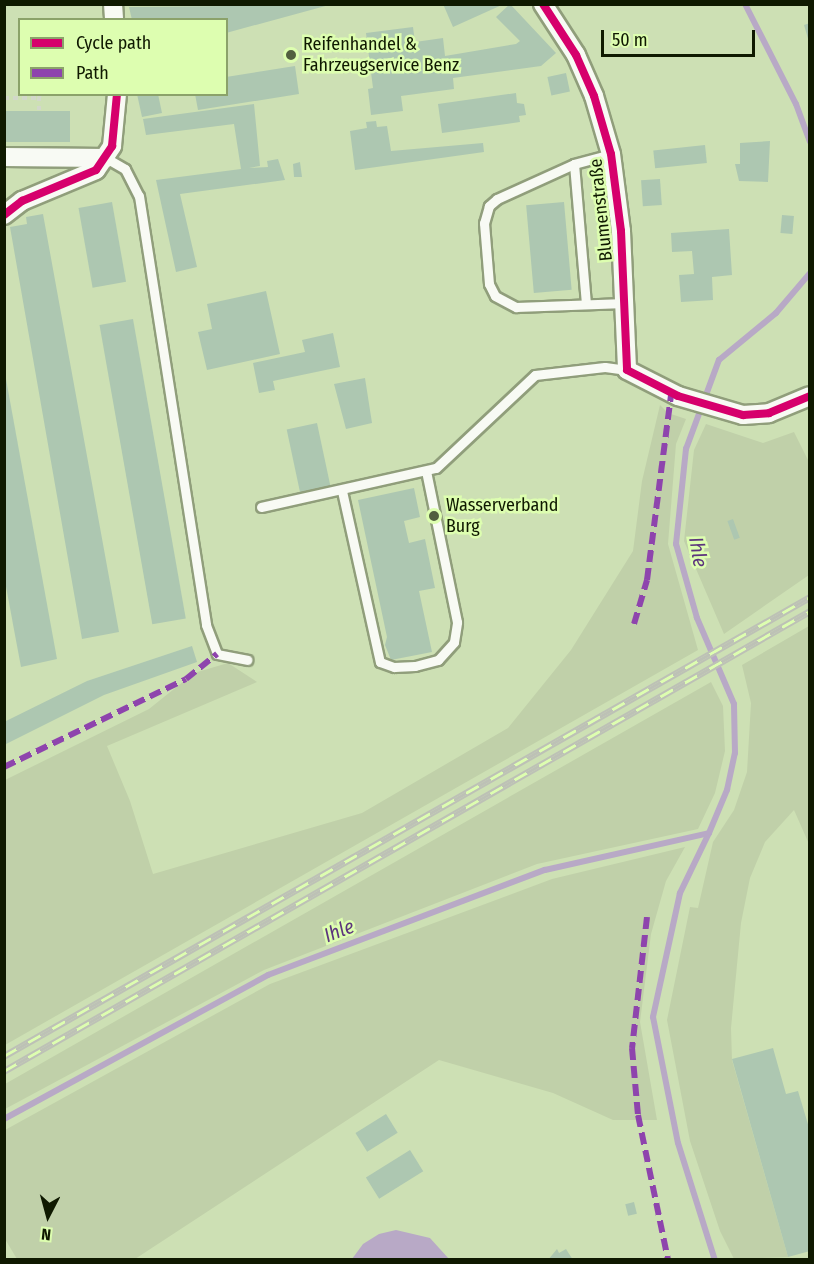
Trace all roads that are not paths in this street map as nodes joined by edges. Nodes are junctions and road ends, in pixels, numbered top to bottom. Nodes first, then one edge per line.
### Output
1 (543, 4) edge
2 (117, 96) edge
3 (611, 154) junction
4 (4, 157) edge
5 (106, 158) junction
6 (574, 164) junction
7 (4, 215) edge
8 (586, 303) junction
9 (625, 303) junction
10 (627, 370) junction
11 (810, 396) edge
12 (426, 471) junction
13 (342, 491) junction
14 (261, 507) dead end
15 (247, 660) dead end

1 - 3 street, Blumenstraße
2 - 5 street
3 - 6 lane
3 - 9 street, Blumenstraße
4 - 5 street
5 - 7 street
5 - 15 lane
6 - 8 lane
6 - 8 lane
8 - 9 lane
9 - 10 street, Blumenstraße
10 - 11 street
10 - 12 lane
12 - 13 lane
12 - 13 lane
13 - 14 lane

